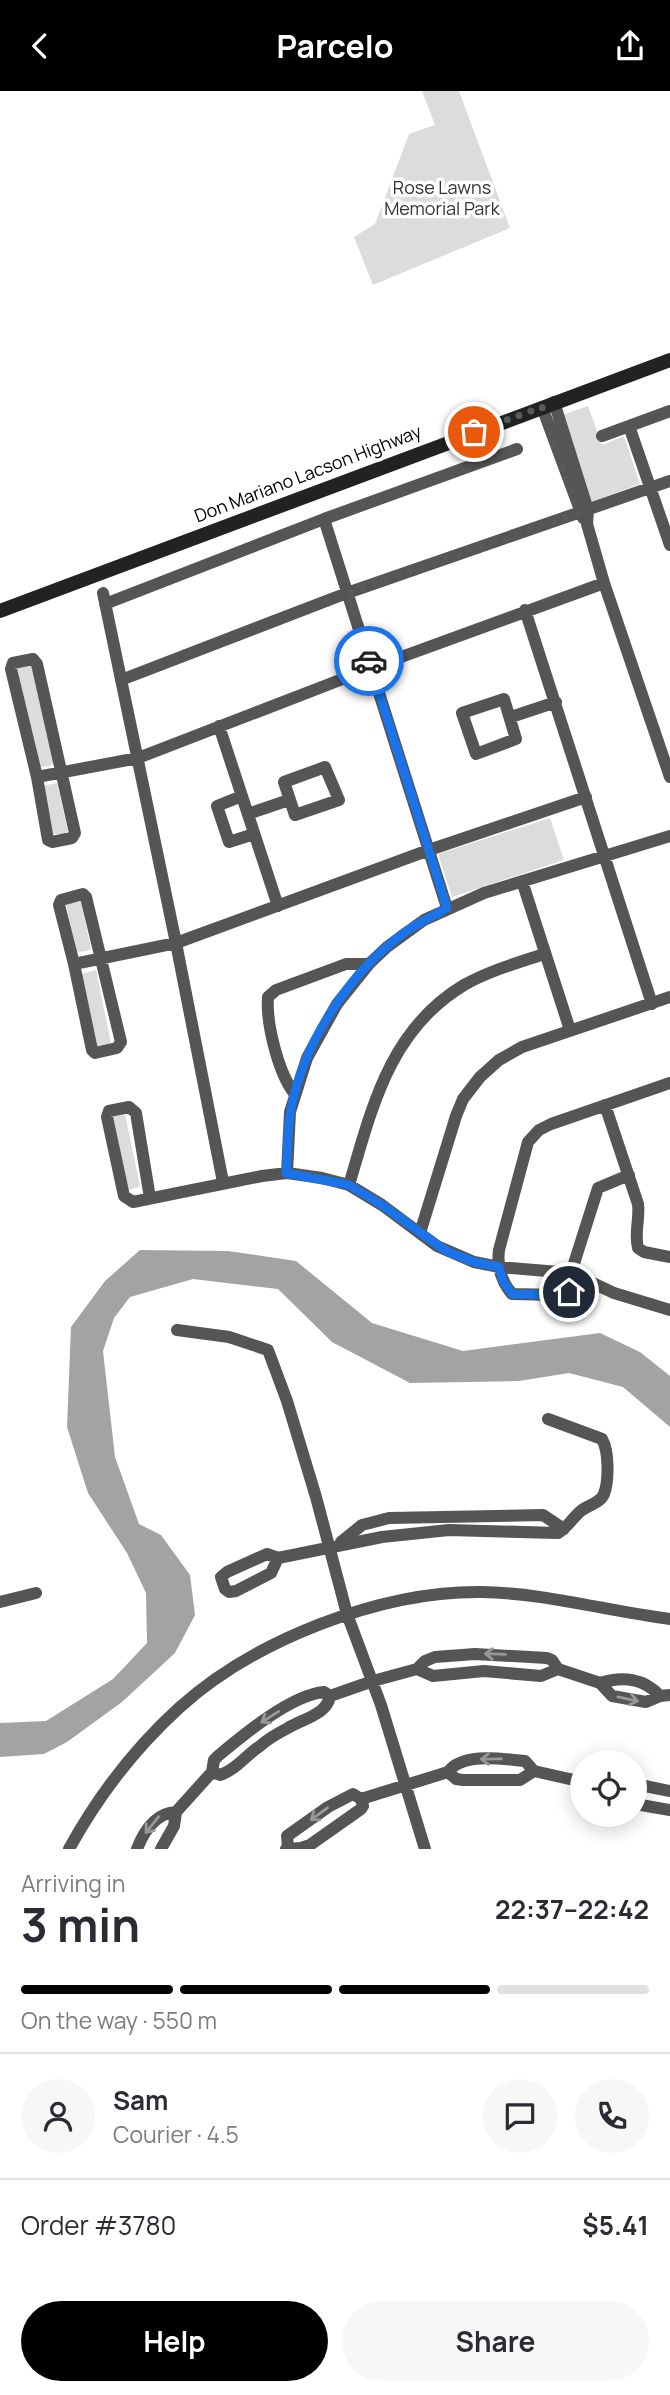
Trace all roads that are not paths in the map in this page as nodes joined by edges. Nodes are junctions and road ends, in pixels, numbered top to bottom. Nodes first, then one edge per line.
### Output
1 (670, 360) edge
2 (670, 411) edge
3 (550, 412) junction
4 (629, 426) junction
5 (602, 436) dead end
6 (517, 449) dead end
7 (670, 481) edge
8 (651, 488) junction
9 (583, 511) junction
10 (324, 519) junction
11 (670, 545) edge
12 (604, 583) junction
13 (347, 593) junction
14 (525, 610) junction
15 (0, 611) edge
16 (371, 667) junction
17 (121, 680) junction
18 (556, 702) junction
19 (511, 717) junction
20 (219, 726) junction
21 (138, 758) junction
22 (61, 773) junction
23 (670, 777) edge
24 (37, 778) junction
25 (242, 796) junction
26 (586, 797) junction
27 (289, 800) junction
28 (248, 814) junction
29 (254, 834) junction
30 (670, 835) edge
31 (429, 850) junction
32 (603, 855) junction
33 (522, 881) junction
34 (278, 906) junction
35 (447, 908) junction
36 (176, 943) junction
37 (544, 954) junction
38 (99, 958) junction
39 (74, 964) junction
40 (369, 964) junction
41 (670, 997) edge
42 (652, 1004) junction
43 (570, 1030) junction
44 (670, 1083) edge
45 (294, 1093) junction
46 (605, 1105) junction
47 (286, 1173) junction
48 (629, 1175) junction
49 (223, 1182) junction
50 (349, 1185) junction
51 (150, 1198) junction
52 (420, 1233) junction
53 (670, 1257) edge
54 (499, 1267) junction
55 (571, 1273) junction
56 (585, 1280) junction
57 (670, 1310) edge
58 (177, 1330) dead end
59 (548, 1419) dead end
60 (334, 1545) junction
61 (278, 1559) dead end
62 (36, 1593) dead end
63 (0, 1602) edge
64 (347, 1614) junction
65 (670, 1619) edge
66 (417, 1669) junction
67 (558, 1669) junction
68 (373, 1681) junction
69 (600, 1683) junction
70 (665, 1695) edge
71 (330, 1696) junction
72 (534, 1771) junction
73 (212, 1772) junction
74 (448, 1772) junction
75 (570, 1779) edge
76 (405, 1786) junction
77 (647, 1786) edge
78 (670, 1791) edge
79 (361, 1800) junction
80 (647, 1806) edge
81 (670, 1810) edge
82 (176, 1812) junction
83 (287, 1848) edge
84 (69, 1849) edge
85 (137, 1849) edge
86 (161, 1849) edge
87 (425, 1849) edge

1 - 3 street, Don Mariano Lacson Highway
2 - 4 street
3 - 9 street
3 - 15 street, Don Mariano Lacson Highway
4 - 5 street
4 - 8 street
6 - 10 street
7 - 8 street
8 - 9 street
8 - 11 street
9 - 12 street
9 - 13 street
10 - 13 street
10 - 17 street
12 - 14 street
12 - 23 street
13 - 16 street
13 - 17 street
14 - 16 street
14 - 18 street
16 - 20 street
16 - 31 street
17 - 21 street
18 - 19 street
18 - 26 street
19 - 19 street
20 - 21 street
20 - 25 street
21 - 22 street
21 - 36 street
22 - 24 street
22 - 24 street
22 - 24 street
25 - 28 street
25 - 29 street
26 - 31 street
26 - 32 street
27 - 27 street
27 - 28 street
28 - 29 street
29 - 34 street
30 - 32 street
31 - 34 street
31 - 35 street
32 - 33 street
32 - 42 street
33 - 35 street
33 - 37 street
34 - 36 street
35 - 40 street
36 - 38 street
36 - 49 street
37 - 43 street
37 - 50 street
38 - 39 street
38 - 39 street
38 - 39 street
40 - 45 street
40 - 45 street
41 - 42 street
42 - 43 street
43 - 52 street
44 - 46 street
45 - 47 street
46 - 48 street
46 - 54 street
47 - 49 street
47 - 50 street
48 - 53 street
48 - 55 street
49 - 51 street
50 - 52 street
51 - 51 street
52 - 54 street
54 - 55 street
54 - 56 street
55 - 56 street
56 - 57 street
58 - 60 street
59 - 60 street
60 - 61 street
60 - 64 street
62 - 63 street
64 - 65 street
64 - 68 street
64 - 84 street
66 - 67 street
67 -> 66 street
66 - 68 street
67 - 69 street
68 - 71 street
68 - 76 street
69 - 70 street
69 -> 70 street
71 - 73 street
71 -> 73 street
72 - 74 street
72 -> 74 street
72 - 75 street
73 - 82 street
74 - 76 street
76 - 79 street
76 - 87 street
77 - 78 street
79 - 83 street
79 -> 83 street
80 - 81 street
82 -> 85 street
82 - 86 street

